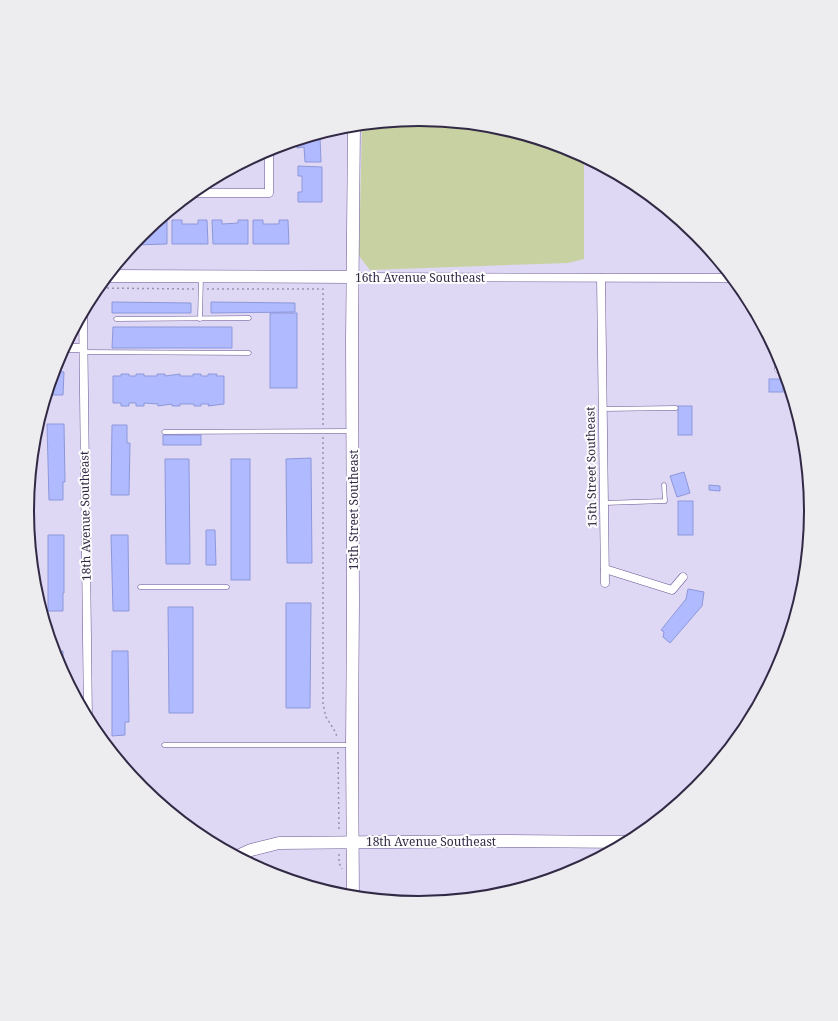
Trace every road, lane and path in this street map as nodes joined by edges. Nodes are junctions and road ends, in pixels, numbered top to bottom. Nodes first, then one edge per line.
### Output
1 (354, 131) edge
2 (269, 156) edge
3 (201, 193) edge
4 (114, 276) edge
5 (201, 276) junction
6 (352, 277) junction
7 (601, 278) junction
8 (725, 278) edge
9 (105, 288) edge
10 (201, 289) junction
11 (200, 318) junction
12 (249, 318) dead end
13 (116, 319) dead end
14 (83, 324) edge
15 (70, 349) edge
16 (83, 350) junction
17 (249, 353) dead end
18 (676, 408) dead end
19 (603, 409) junction
20 (323, 431) junction
21 (352, 431) junction
22 (164, 432) dead end
23 (664, 484) dead end
24 (604, 502) junction
25 (605, 569) junction
26 (683, 577) dead end
27 (605, 583) dead end
28 (140, 587) dead end
29 (227, 587) dead end
30 (88, 706) edge
31 (164, 745) dead end
32 (338, 745) junction
33 (352, 745) junction
34 (339, 822) dead end
35 (354, 842) junction
36 (614, 842) edge
37 (244, 853) edge
38 (353, 889) edge

1 - 6 street, 13th Street Southeast
2 - 3 street
4 - 5 street, 16th Avenue Southeast
5 - 6 street, 16th Avenue Southeast
5 - 10 lane
6 - 7 street, 16th Avenue Southeast
6 - 21 street, 13th Street Southeast
7 - 8 street, 16th Avenue Southeast
7 - 19 street, 15th Street Southeast
9 - 10 path
10 - 11 lane
10 - 20 path
11 - 12 lane
11 - 13 lane
14 - 16 street, 18th Avenue Southeast
15 - 16 street
16 - 17 lane
16 - 30 street, 18th Avenue Southeast
18 - 19 lane
19 - 24 street, 15th Street Southeast
20 - 21 lane
20 - 22 lane
20 - 32 path
21 - 33 street, 13th Street Southeast
23 - 24 lane
24 - 25 street, 15th Street Southeast
25 - 26 street
25 - 27 street, 15th Street Southeast
28 - 29 lane
31 - 32 lane
32 - 33 lane
32 - 34 path
33 - 35 street, 13th Street Southeast
35 - 36 street, 18th Avenue Southeast
35 - 37 street, 18th Avenue Southeast
35 - 38 street, 13th Street Southeast

